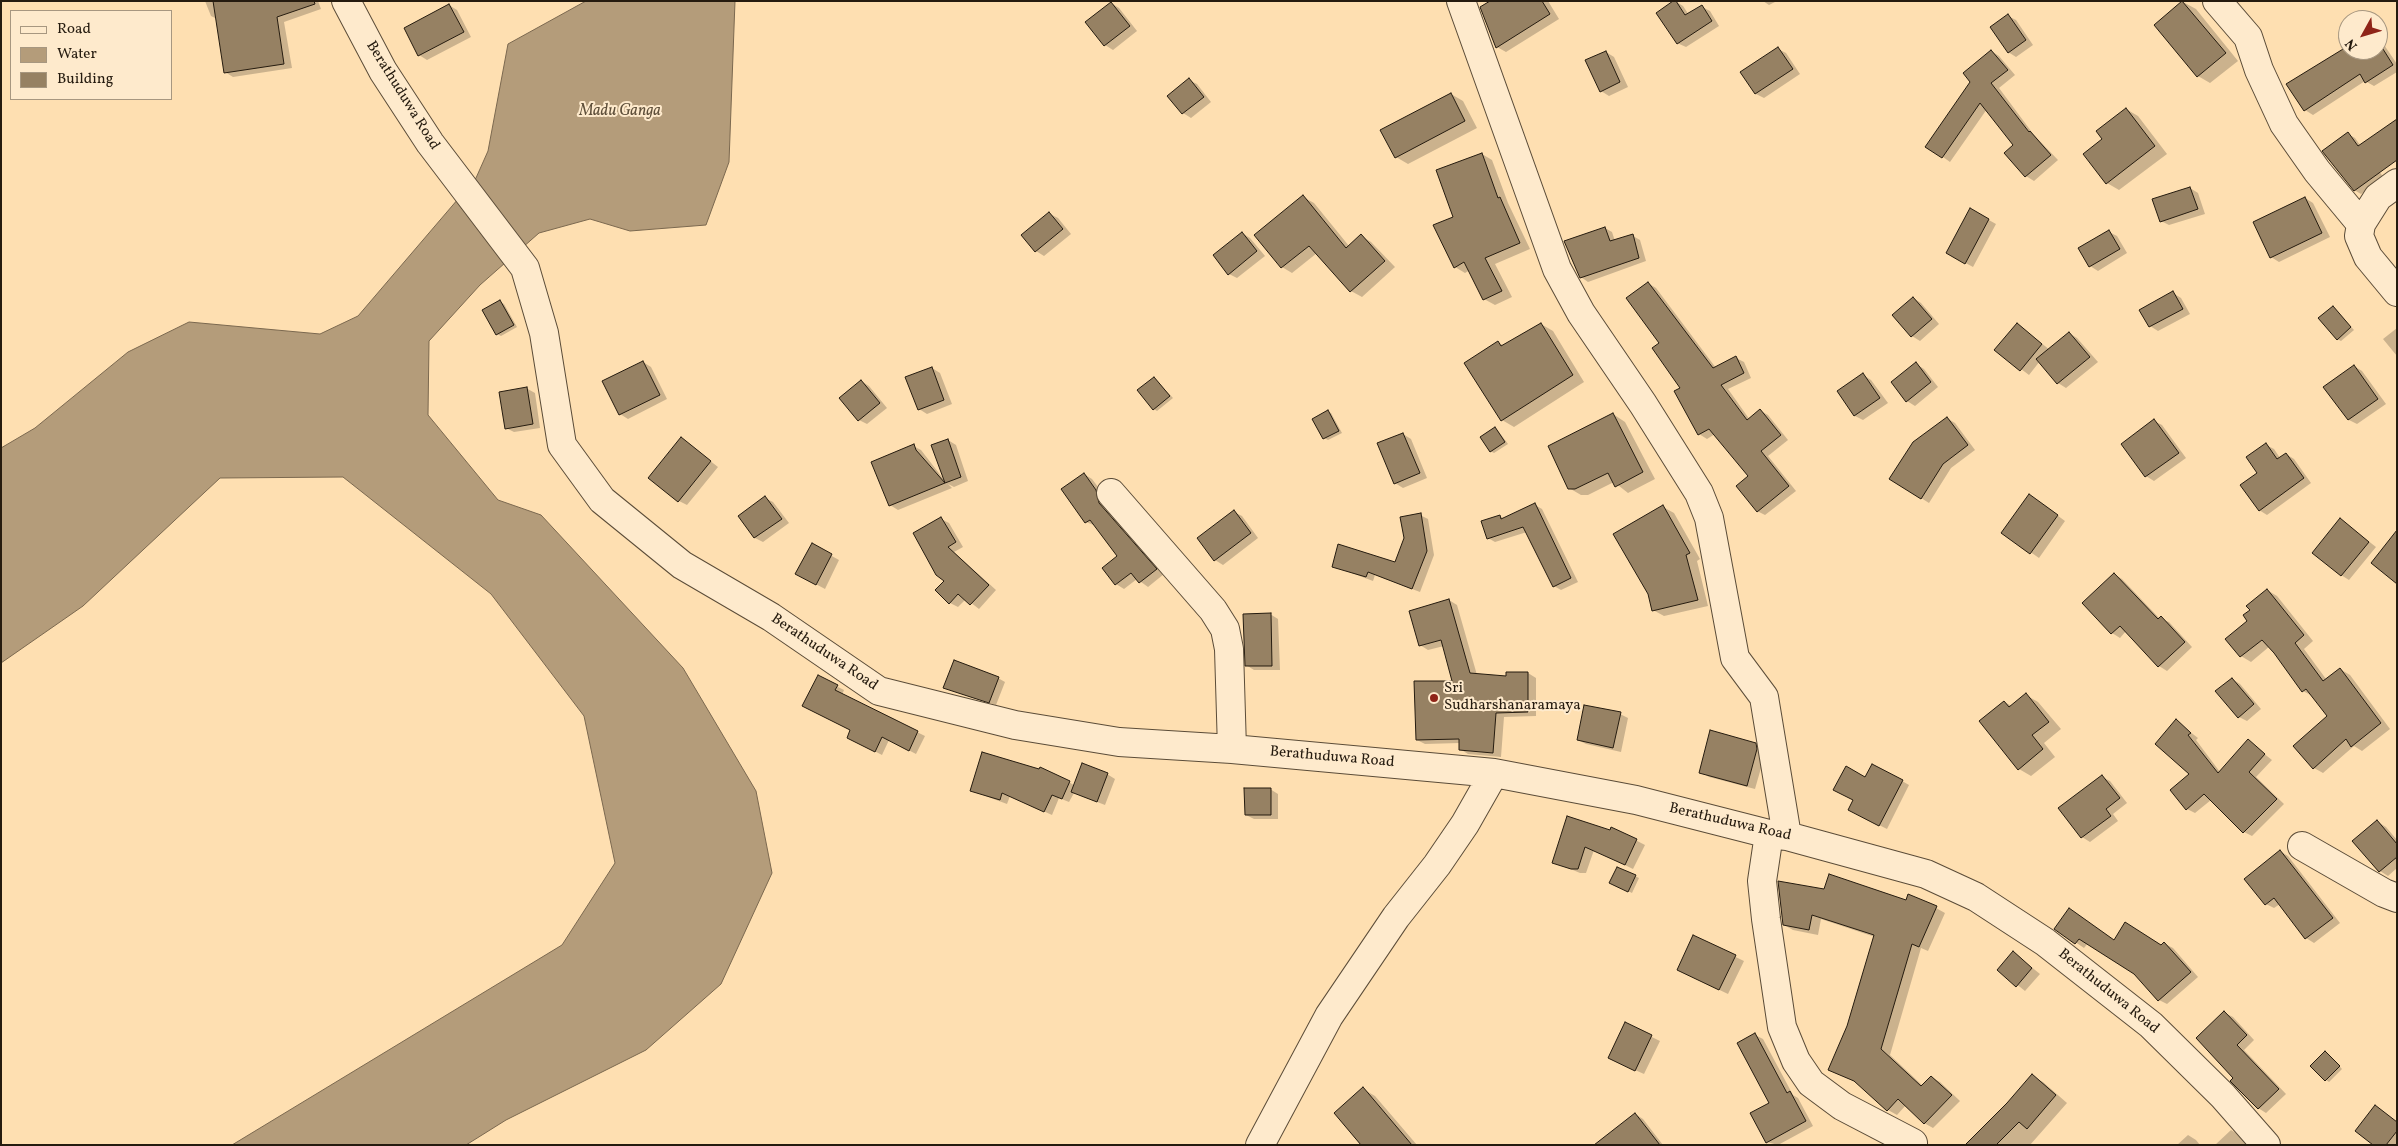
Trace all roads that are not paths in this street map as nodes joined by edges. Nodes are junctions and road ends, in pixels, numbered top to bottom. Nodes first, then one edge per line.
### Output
1 (346, 1) edge
2 (1461, 1) edge
3 (2218, 1) edge
4 (2397, 183) edge
5 (2361, 224) junction
6 (2397, 292) edge
7 (1111, 493) dead end
8 (1232, 748) junction
9 (1494, 773) junction
10 (1778, 835) junction
11 (2302, 846) dead end
12 (2397, 898) edge
13 (1913, 1143) dead end
14 (1260, 1145) edge
15 (2266, 1145) edge

1 - 8 street, Berathuduwa Road
2 - 10 street
3 - 5 street
4 - 5 street
5 - 6 street
7 - 8 street
8 - 9 street, Berathuduwa Road
9 - 10 street, Berathuduwa Road
9 - 14 street
10 - 13 street
10 - 15 street, Berathuduwa Road
11 - 12 street

